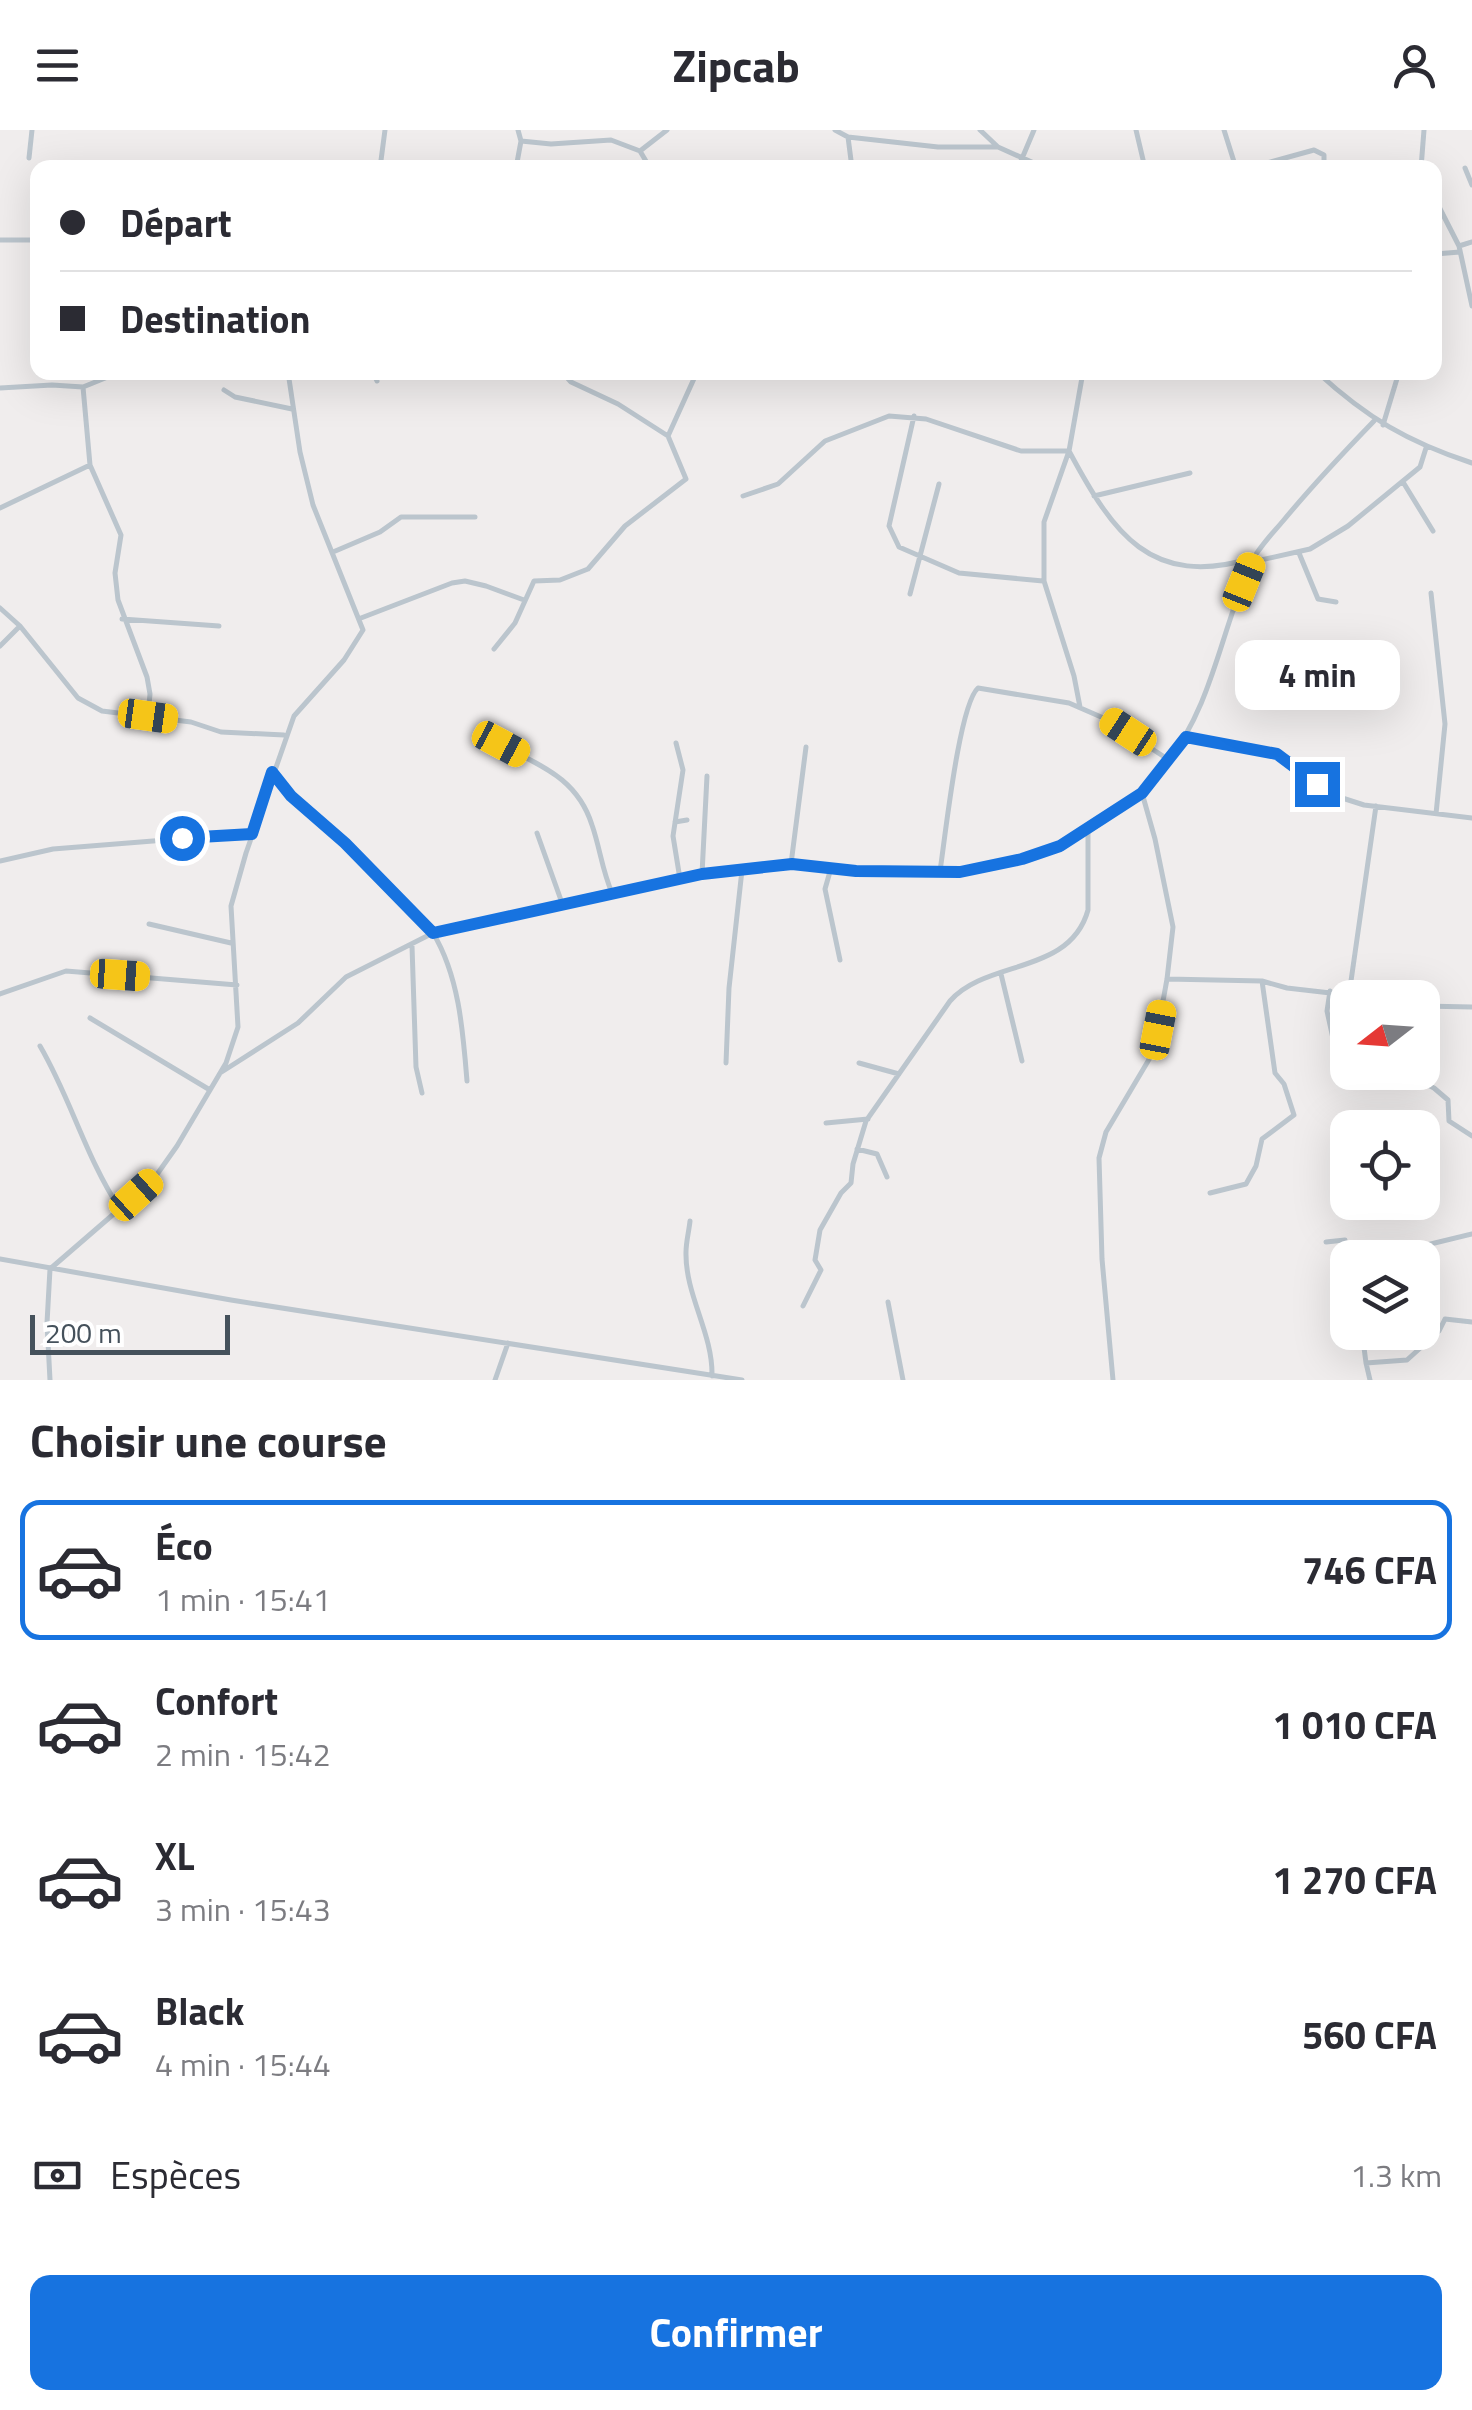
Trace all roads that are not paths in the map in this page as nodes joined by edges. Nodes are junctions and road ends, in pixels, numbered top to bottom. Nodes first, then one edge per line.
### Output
1 (32, 130) edge
2 (385, 130) edge
3 (518, 130) edge
4 (667, 130) edge
5 (836, 130) edge
6 (980, 130) edge
7 (1034, 130) edge
8 (1136, 130) edge
9 (1224, 130) edge
10 (1424, 130) edge
11 (848, 137) junction
12 (520, 142) junction
13 (998, 147) junction
14 (640, 151) junction
15 (29, 158) dead end
16 (1021, 158) junction
17 (381, 160) edge
18 (517, 160) edge
19 (645, 160) edge
20 (851, 160) edge
21 (1026, 160) edge
22 (1143, 160) edge
23 (1233, 160) edge
24 (1278, 160) edge
25 (1324, 160) edge
26 (1422, 160) edge
27 (1465, 168) dead end
28 (1472, 186) edge
29 (1442, 214) edge
30 (0, 240) edge
31 (30, 240) edge
32 (1472, 242) edge
33 (1459, 249) junction
34 (1442, 253) edge
35 (1472, 306) edge
36 (100, 380) edge
37 (289, 380) edge
38 (569, 380) edge
39 (693, 380) edge
40 (1082, 380) edge
41 (1327, 380) edge
42 (1397, 380) edge
43 (82, 387) junction
44 (0, 388) edge
45 (224, 390) dead end
46 (292, 409) junction
47 (914, 416) junction
48 (1374, 421) junction
49 (1383, 426) junction
50 (668, 436) junction
51 (1426, 448) junction
52 (1069, 451) junction
53 (1472, 463) edge
54 (90, 465) junction
55 (1190, 473) dead end
56 (1403, 482) junction
57 (939, 484) dead end
58 (742, 496) dead end
59 (1094, 496) junction
60 (0, 508) edge
61 (475, 517) dead end
62 (1433, 531) dead end
63 (332, 552) junction
64 (1299, 553) junction
65 (920, 559) junction
66 (1253, 560) junction
67 (1044, 581) junction
68 (1431, 593) dead end
69 (910, 594) dead end
70 (524, 600) junction
71 (1336, 602) dead end
72 (0, 608) edge
73 (361, 618) junction
74 (122, 619) junction
75 (20, 626) junction
76 (219, 626) dead end
77 (0, 646) edge
78 (494, 649) dead end
79 (1080, 707) junction
80 (148, 716) junction
81 (286, 735) junction
82 (1186, 737) junction
83 (676, 743) dead end
84 (501, 744) dead end
85 (806, 746) dead end
86 (1169, 760) junction
87 (272, 772) junction
88 (707, 776) dead end
89 (1142, 793) junction
90 (1376, 806) junction
91 (1436, 814) junction
92 (1472, 818) edge
93 (686, 820) dead end
94 (675, 822) junction
95 (1088, 830) junction
96 (537, 833) dead end
97 (252, 834) junction
98 (0, 860) edge
99 (792, 864) junction
100 (830, 868) junction
101 (742, 870) junction
102 (940, 871) junction
103 (702, 874) junction
104 (680, 879) junction
105 (612, 892) junction
106 (562, 904) junction
107 (149, 924) dead end
108 (433, 933) junction
109 (231, 943) junction
110 (412, 945) junction
111 (840, 960) dead end
112 (1000, 974) junction
113 (1168, 979) junction
114 (1351, 980) edge
115 (1262, 981) junction
116 (237, 985) junction
117 (1330, 991) joint
118 (0, 994) edge
119 (1440, 1006) edge
120 (1472, 1007) edge
121 (90, 1018) dead end
122 (1330, 1025) edge
123 (40, 1046) dead end
124 (1022, 1061) dead end
125 (726, 1063) dead end
126 (859, 1063) dead end
127 (220, 1073) junction
128 (899, 1074) junction
129 (467, 1080) dead end
130 (210, 1090) junction
131 (1436, 1090) edge
132 (422, 1093) dead end
133 (868, 1119) junction
134 (826, 1123) dead end
135 (1472, 1136) edge
136 (857, 1149) junction
137 (887, 1177) dead end
138 (1210, 1193) dead end
139 (120, 1209) junction
140 (690, 1220) dead end
141 (1472, 1234) edge
142 (1326, 1242) dead end
143 (1330, 1242) edge
144 (1440, 1242) edge
145 (0, 1260) edge
146 (50, 1269) junction
147 (888, 1302) dead end
148 (803, 1306) dead end
149 (1472, 1322) edge
150 (508, 1343) junction
151 (1364, 1350) edge
152 (1366, 1363) junction
153 (712, 1376) junction
154 (50, 1380) edge
155 (495, 1380) edge
156 (742, 1380) edge
157 (903, 1380) edge
158 (1112, 1380) edge
159 (1370, 1380) edge

1 - 15 street
2 - 17 street
3 - 12 street
4 - 14 street
5 - 11 street
6 - 13 street
7 - 16 street
8 - 22 street
9 - 23 street
10 - 26 street
11 - 13 street
11 - 20 street
12 - 14 street
12 - 18 street
13 - 16 street
14 - 19 street
16 - 21 street
24 - 25 street
27 - 28 street
29 - 33 street
30 - 31 street
32 - 33 street
33 - 34 street
33 - 35 street
36 - 43 street
37 - 46 street
38 - 50 street
39 - 50 street
40 - 52 street
41 - 48 street
42 - 49 street
43 - 44 street
43 - 54 street
45 - 46 street
46 - 63 street
47 - 52 street
47 - 58 street
47 - 65 street
48 - 49 street
48 - 66 street
49 - 51 street
50 - 70 street
51 - 53 street
51 - 56 street
52 - 59 street
52 - 67 street
54 - 60 street
54 - 74 street
55 - 59 street
56 - 62 street
56 - 64 street
57 - 65 street
59 - 66 street
61 - 63 street
63 - 73 street
64 - 66 street
64 - 71 street
65 - 67 street
65 - 69 street
66 - 82 street
67 - 79 street
68 - 91 street
70 - 73 street
70 - 78 street
72 - 75 street
73 - 81 street
74 - 76 street
74 - 80 street
75 - 77 street
75 - 80 street
79 - 86 street
79 - 102 street
80 - 81 street
81 - 87 street
82 - 86 street
82 - 90 street
83 - 94 street
84 - 105 street
85 - 99 street
86 - 89 street
87 - 97 street
87 - 108 street
88 - 103 street
89 - 95 street
89 - 113 street
90 - 91 street
90 - 114 street
91 - 92 street
93 - 94 street
94 - 104 street
95 - 102 street
95 - 112 street
96 - 106 street
97 - 98 street
97 - 109 street
99 - 100 street
99 - 101 street
100 - 102 street
100 - 111 street
101 - 103 street
101 - 125 street
103 - 104 street
104 - 105 street
105 - 106 street
106 - 108 street
107 - 109 street
108 - 110 street
108 - 129 street
109 - 116 street
110 - 127 street
110 - 132 street
112 - 124 street
112 - 128 street
113 - 115 street
113 - 158 street
115 - 117 street
115 - 138 street
116 - 118 street
116 - 127 street
117 - 122 street
119 - 120 street
121 - 130 street
123 - 139 street
126 - 128 street
127 - 130 street
128 - 133 street
130 - 139 street
131 - 135 street
133 - 134 street
133 - 136 street
136 - 137 street
136 - 148 street
139 - 146 street
140 - 153 street
141 - 144 street
142 - 143 street
145 - 146 street
146 - 150 street
146 - 154 street
147 - 157 street
149 - 152 street
150 - 153 street
150 - 155 street
151 - 152 street
152 - 159 street
153 - 156 street

